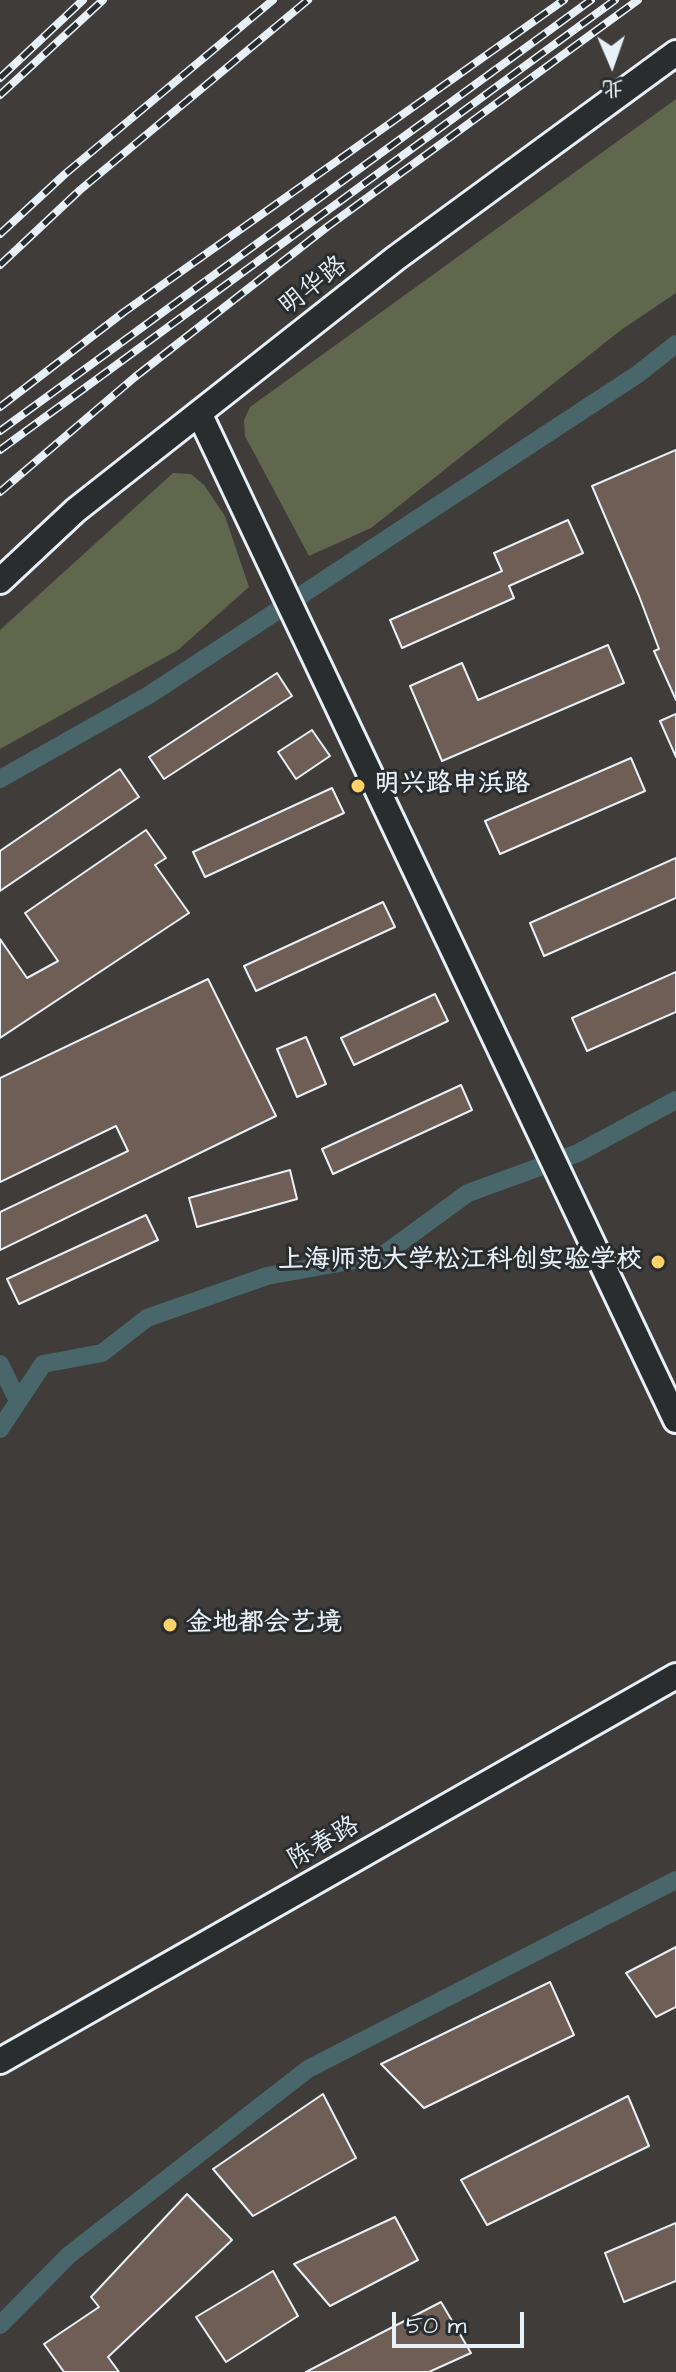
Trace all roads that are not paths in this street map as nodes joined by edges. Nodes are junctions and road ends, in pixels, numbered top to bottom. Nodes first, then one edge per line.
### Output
1 (676, 53) edge
2 (199, 413) junction
3 (0, 581) edge
4 (676, 1420) edge
5 (676, 1676) edge
6 (0, 2061) edge

1 - 2 street, 明华路
2 - 3 street, 明华路
2 - 4 street
5 - 6 street, 陈春路

